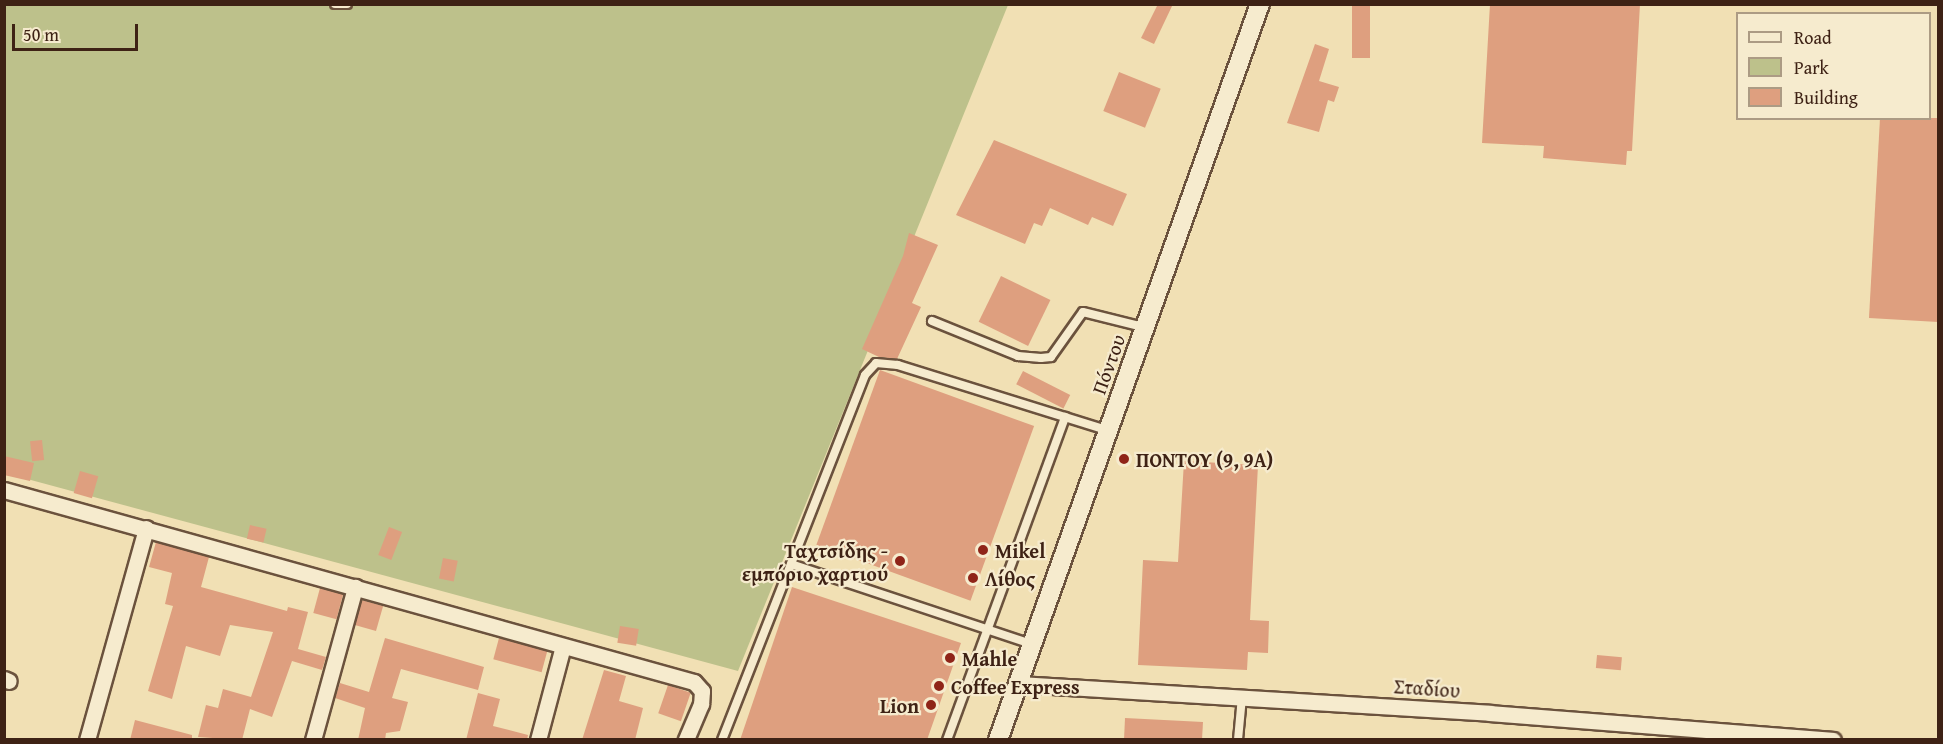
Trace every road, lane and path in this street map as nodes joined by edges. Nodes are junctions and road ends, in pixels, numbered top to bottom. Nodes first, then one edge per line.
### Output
1 (335, 4) edge
2 (347, 4) edge
3 (1260, 4) edge
4 (932, 321) dead end
5 (1145, 327) junction
6 (1065, 417) junction
7 (1108, 431) junction
8 (4, 490) edge
9 (146, 528) junction
10 (791, 564) junction
11 (355, 587) junction
12 (986, 629) junction
13 (1032, 644) junction
14 (563, 646) junction
15 (1018, 684) junction
16 (1242, 697) junction
17 (1710, 734) edge
18 (1759, 736) edge
19 (87, 740) edge
20 (313, 740) edge
21 (538, 740) edge
22 (686, 740) edge
23 (722, 740) edge
24 (947, 740) edge
25 (998, 740) edge
26 (1238, 740) edge
27 (1833, 740) edge

1 - 2 lane
3 - 5 street, Πόντου
4 - 5 lane
5 - 7 street, Πόντου
6 - 7 lane
6 - 10 lane
6 - 12 lane
7 - 13 street, Πόντου
8 - 9 street
9 - 11 street
9 - 19 street
10 - 12 lane
10 - 23 lane
11 - 14 street
11 - 20 street
12 - 13 lane
12 - 24 lane
13 - 15 street, Πόντου
14 - 21 street
14 - 22 street
15 - 16 street, Σταδίου
15 - 25 street, Πόντου
16 - 17 street, Σταδίου
16 - 26 lane
17 - 18 street, Σταδίου
18 - 27 street, Σταδίου

